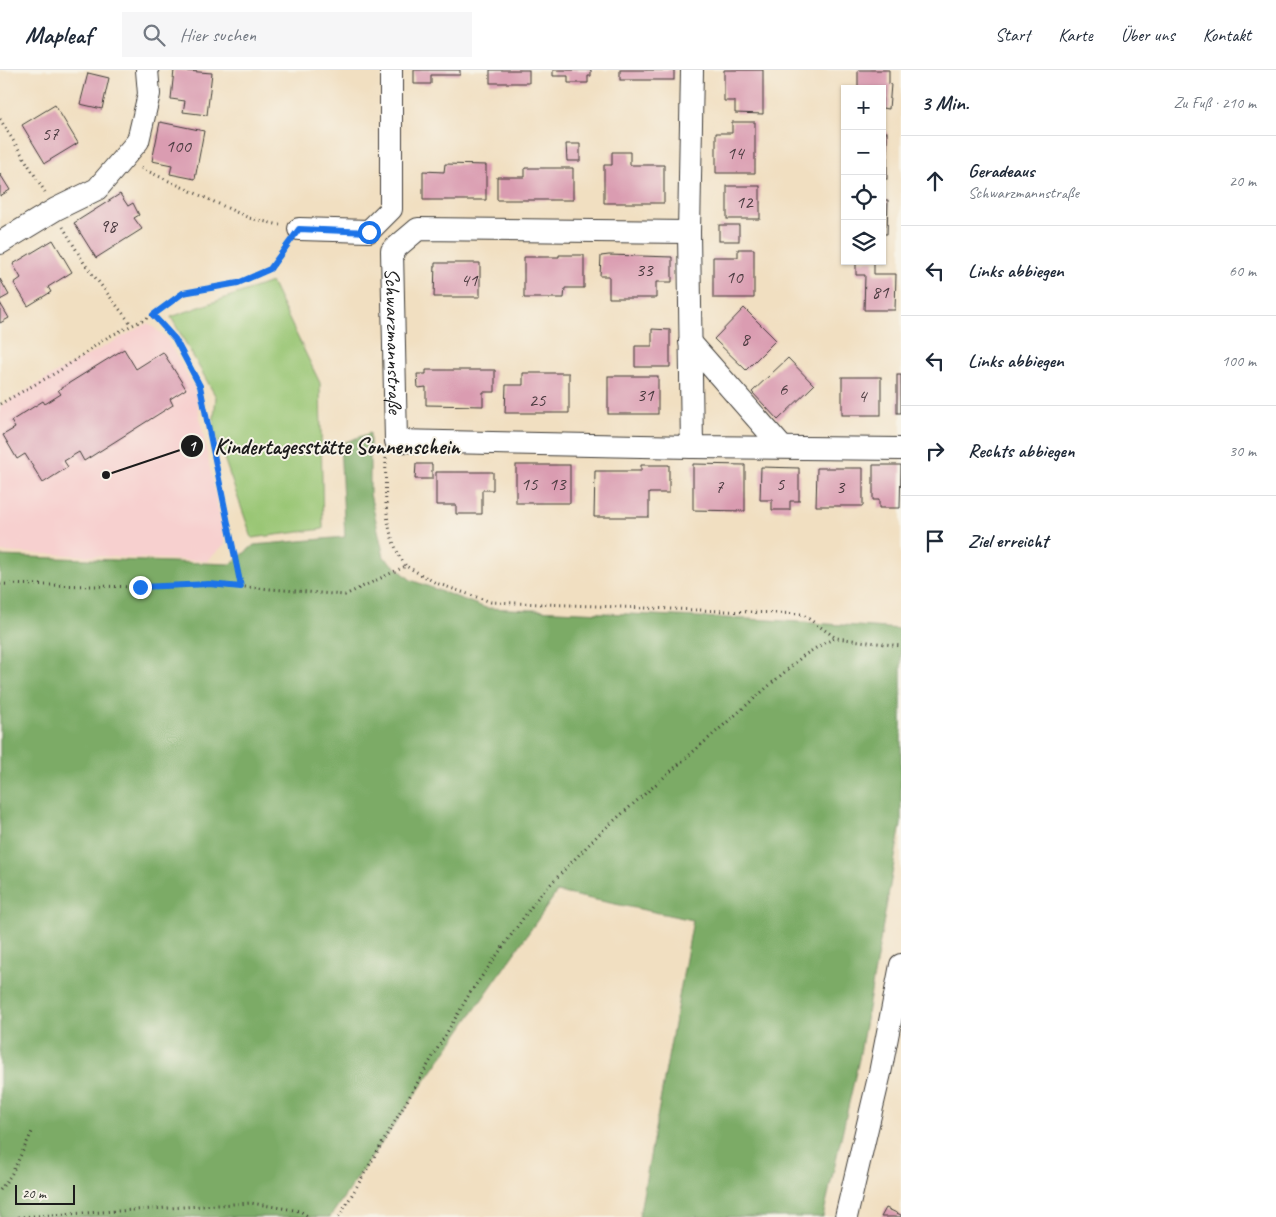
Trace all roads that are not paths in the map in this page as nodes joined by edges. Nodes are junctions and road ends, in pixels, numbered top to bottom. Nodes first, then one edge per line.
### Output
1 (147, 70) edge
2 (391, 70) edge
3 (692, 70) edge
4 (299, 229) road end
5 (690, 232) junction
6 (0, 243) edge
7 (690, 342) junction
8 (692, 447) junction
9 (782, 447) junction
10 (901, 450) edge
11 (901, 966) edge
12 (846, 1217) edge

1 - 6 street
2 - 4 street
3 - 5 street
5 - 7 street
5 - 8 street, Schwarzmannstraße
7 - 8 street
7 - 9 street
8 - 9 street, Schwarzmannstraße
9 - 10 street, Schwarzmannstraße
11 - 12 street

